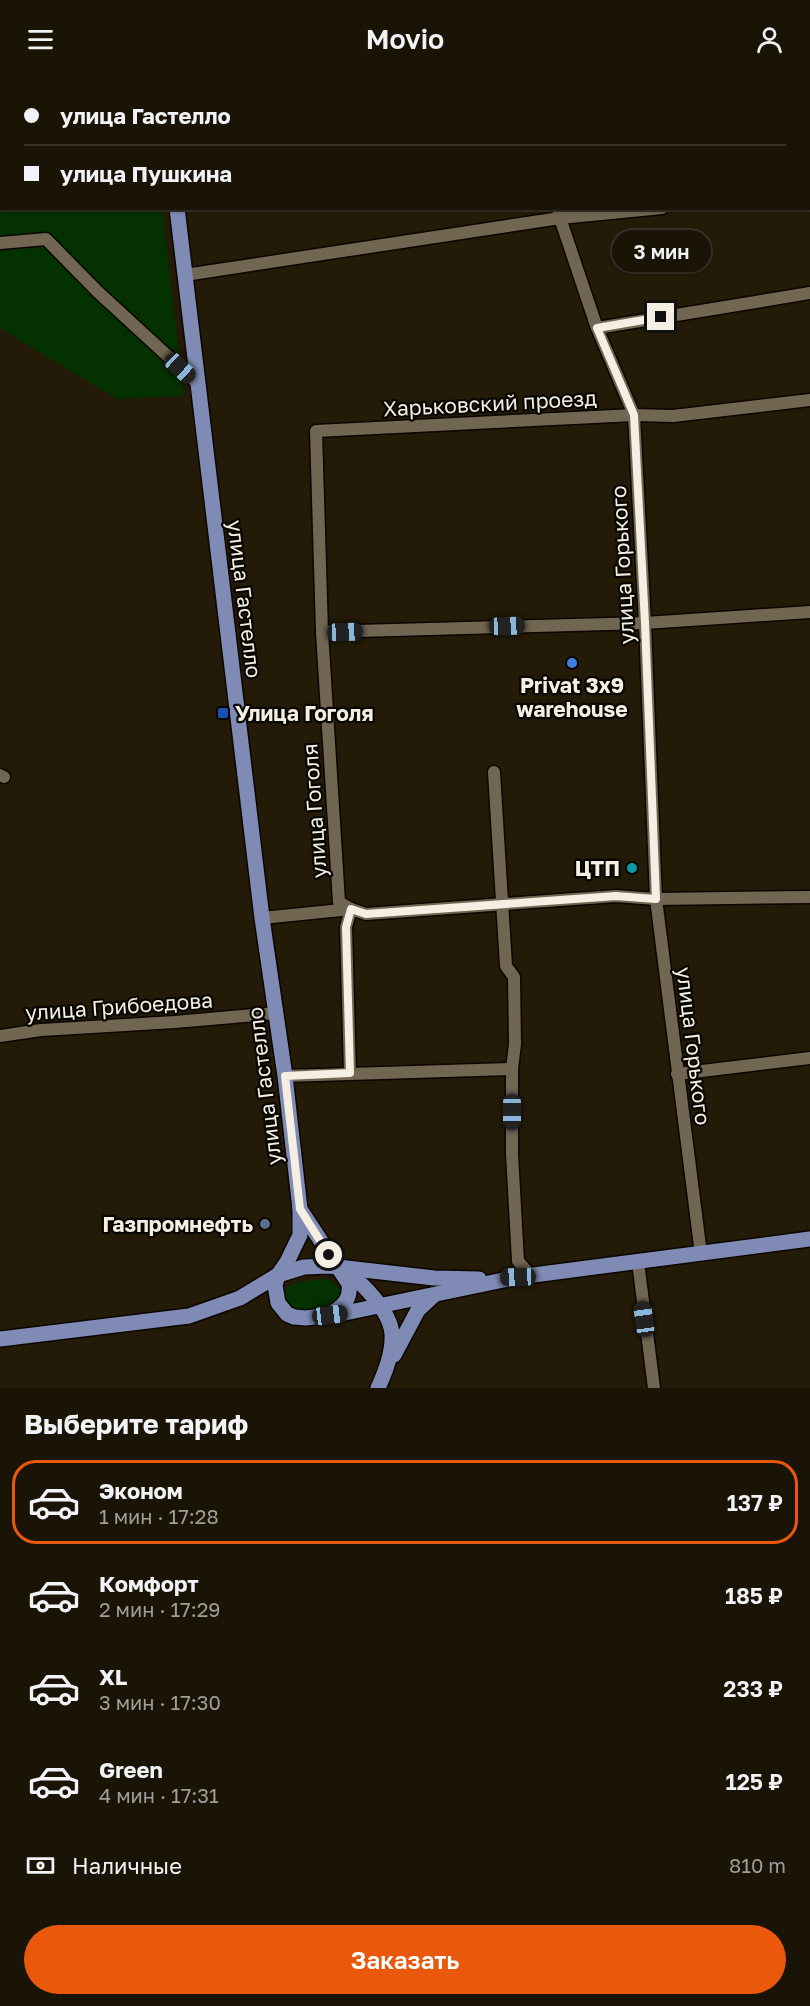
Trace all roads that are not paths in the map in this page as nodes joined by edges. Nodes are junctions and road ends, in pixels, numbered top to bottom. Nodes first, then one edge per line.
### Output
1 (177, 210) edge
2 (621, 210) edge
3 (559, 213) edge
4 (0, 243) edge
5 (185, 275) junction
6 (810, 293) edge
7 (597, 328) junction
8 (197, 383) junction
9 (810, 400) edge
10 (634, 415) junction
11 (316, 431) joint
12 (810, 612) edge
13 (645, 623) junction
14 (322, 632) junction
15 (494, 772) dead end
16 (810, 897) edge
17 (656, 899) junction
18 (503, 903) junction
19 (351, 909) junction
20 (262, 918) junction
21 (277, 1013) junction
22 (0, 1036) edge
23 (810, 1058) edge
24 (512, 1069) junction
25 (350, 1073) junction
26 (677, 1074) junction
27 (285, 1076) junction
28 (300, 1209) junction
29 (810, 1239) edge
30 (700, 1254) junction
31 (638, 1262) junction
32 (339, 1267) junction
33 (278, 1275) junction
34 (524, 1276) junction
35 (433, 1296) junction
36 (379, 1307) junction
37 (330, 1315) junction
38 (0, 1339) edge
39 (380, 1384) edge
40 (654, 1388) edge

1 - 5 main road, улица Гастелло
2 - 3 street
3 - 5 street
3 - 7 street, улица Горького
4 - 8 street
5 - 8 main road, улица Гастелло
6 - 7 street
7 - 10 street, улица Горького
8 - 20 main road, улица Гастелло
9 - 10 street, Харьковский проезд
10 - 11 street, Харьковский проезд
10 - 13 street, улица Горького
11 - 14 street, улица Гоголя
12 - 13 street
13 - 14 street
13 - 17 street, улица Горького
14 - 19 street, улица Гоголя
15 - 18 street
16 - 17 street
17 - 18 street
17 - 26 street, улица Горького
18 - 19 street
18 - 24 street
19 - 20 street
19 - 25 street
20 - 21 main road, улица Гастелло
21 - 22 street, улица Грибоедова
21 - 27 main road, улица Гастелло
23 - 26 street
24 - 25 street
24 - 34 street
25 - 27 street
26 - 30 street, улица Горького
27 - 28 main road, улица Гастелло
28 - 32 main road, улица Гастелло
28 - 33 main road, улица Гастелло
29 - 30 main road
30 - 31 main road
31 - 34 main road
31 - 40 street
32 - 33 main road
32 - 34 main road
32 - 36 main road
32 - 37 main road
33 - 37 main road
33 - 38 main road
34 - 35 main road
35 - 36 main road
35 - 39 main road
36 - 37 main road
36 - 39 main road

